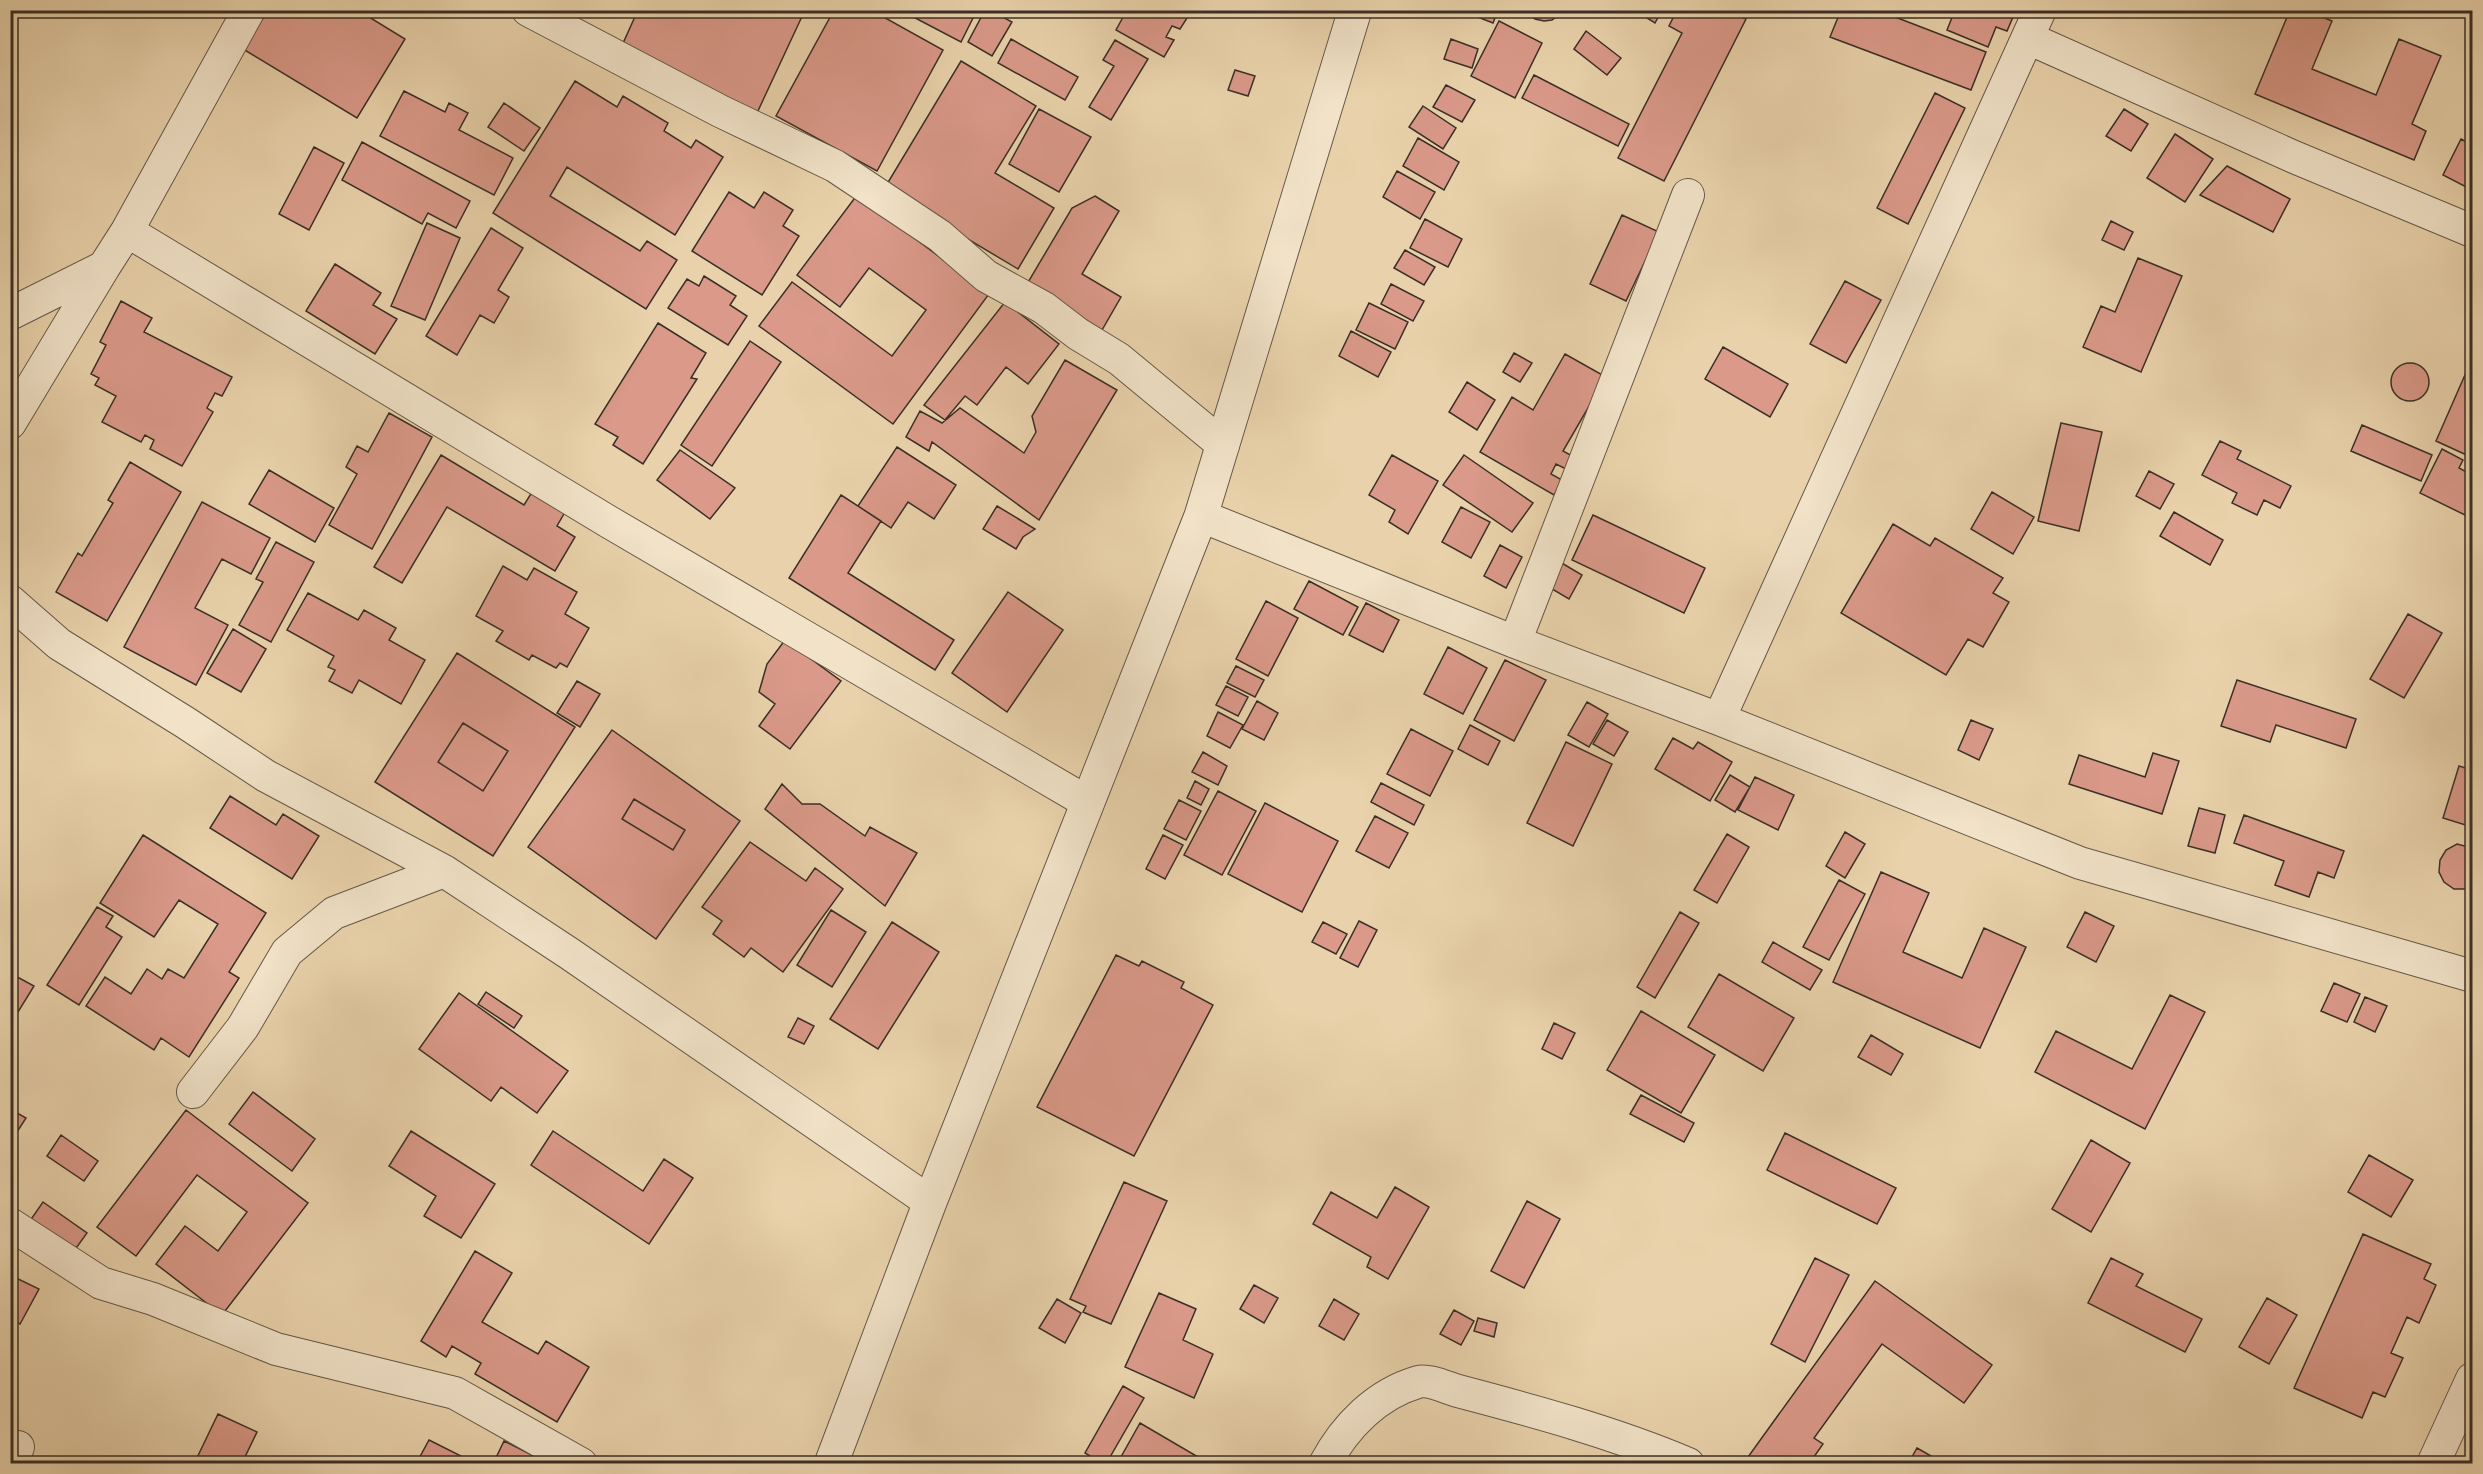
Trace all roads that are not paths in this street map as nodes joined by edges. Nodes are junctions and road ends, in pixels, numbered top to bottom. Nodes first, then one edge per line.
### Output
1 (249, 10) edge
2 (528, 10) edge
3 (1355, 10) edge
4 (2034, 24) edge
5 (1688, 195) dead end
6 (127, 231) junction
7 (2472, 231) edge
8 (104, 267) junction
9 (10, 314) edge
10 (10, 423) edge
11 (1223, 445) junction
12 (1201, 516) junction
13 (10, 601) edge
14 (1515, 642) junction
15 (1719, 719) junction
16 (1087, 802) junction
17 (444, 871) junction
18 (2472, 976) edge
19 (193, 1092) dead end
20 (930, 1202) junction
21 (10, 1224) edge
22 (2472, 1379) edge
23 (581, 1464) edge
24 (831, 1464) edge
25 (1326, 1464) edge
26 (1688, 1464) edge
27 (2433, 1464) edge

1 - 6 street
2 - 11 street
3 - 11 street
4 - 7 street
4 - 15 street
5 - 14 street
6 - 8 street
6 - 16 street
8 - 9 street
8 - 10 street
11 - 12 street
12 - 14 street
12 - 16 street
13 - 17 street
14 - 15 street
15 - 18 street
16 - 20 street
17 - 19 street
17 - 20 street
20 - 24 street
21 - 23 street
22 - 27 street
25 - 26 street

